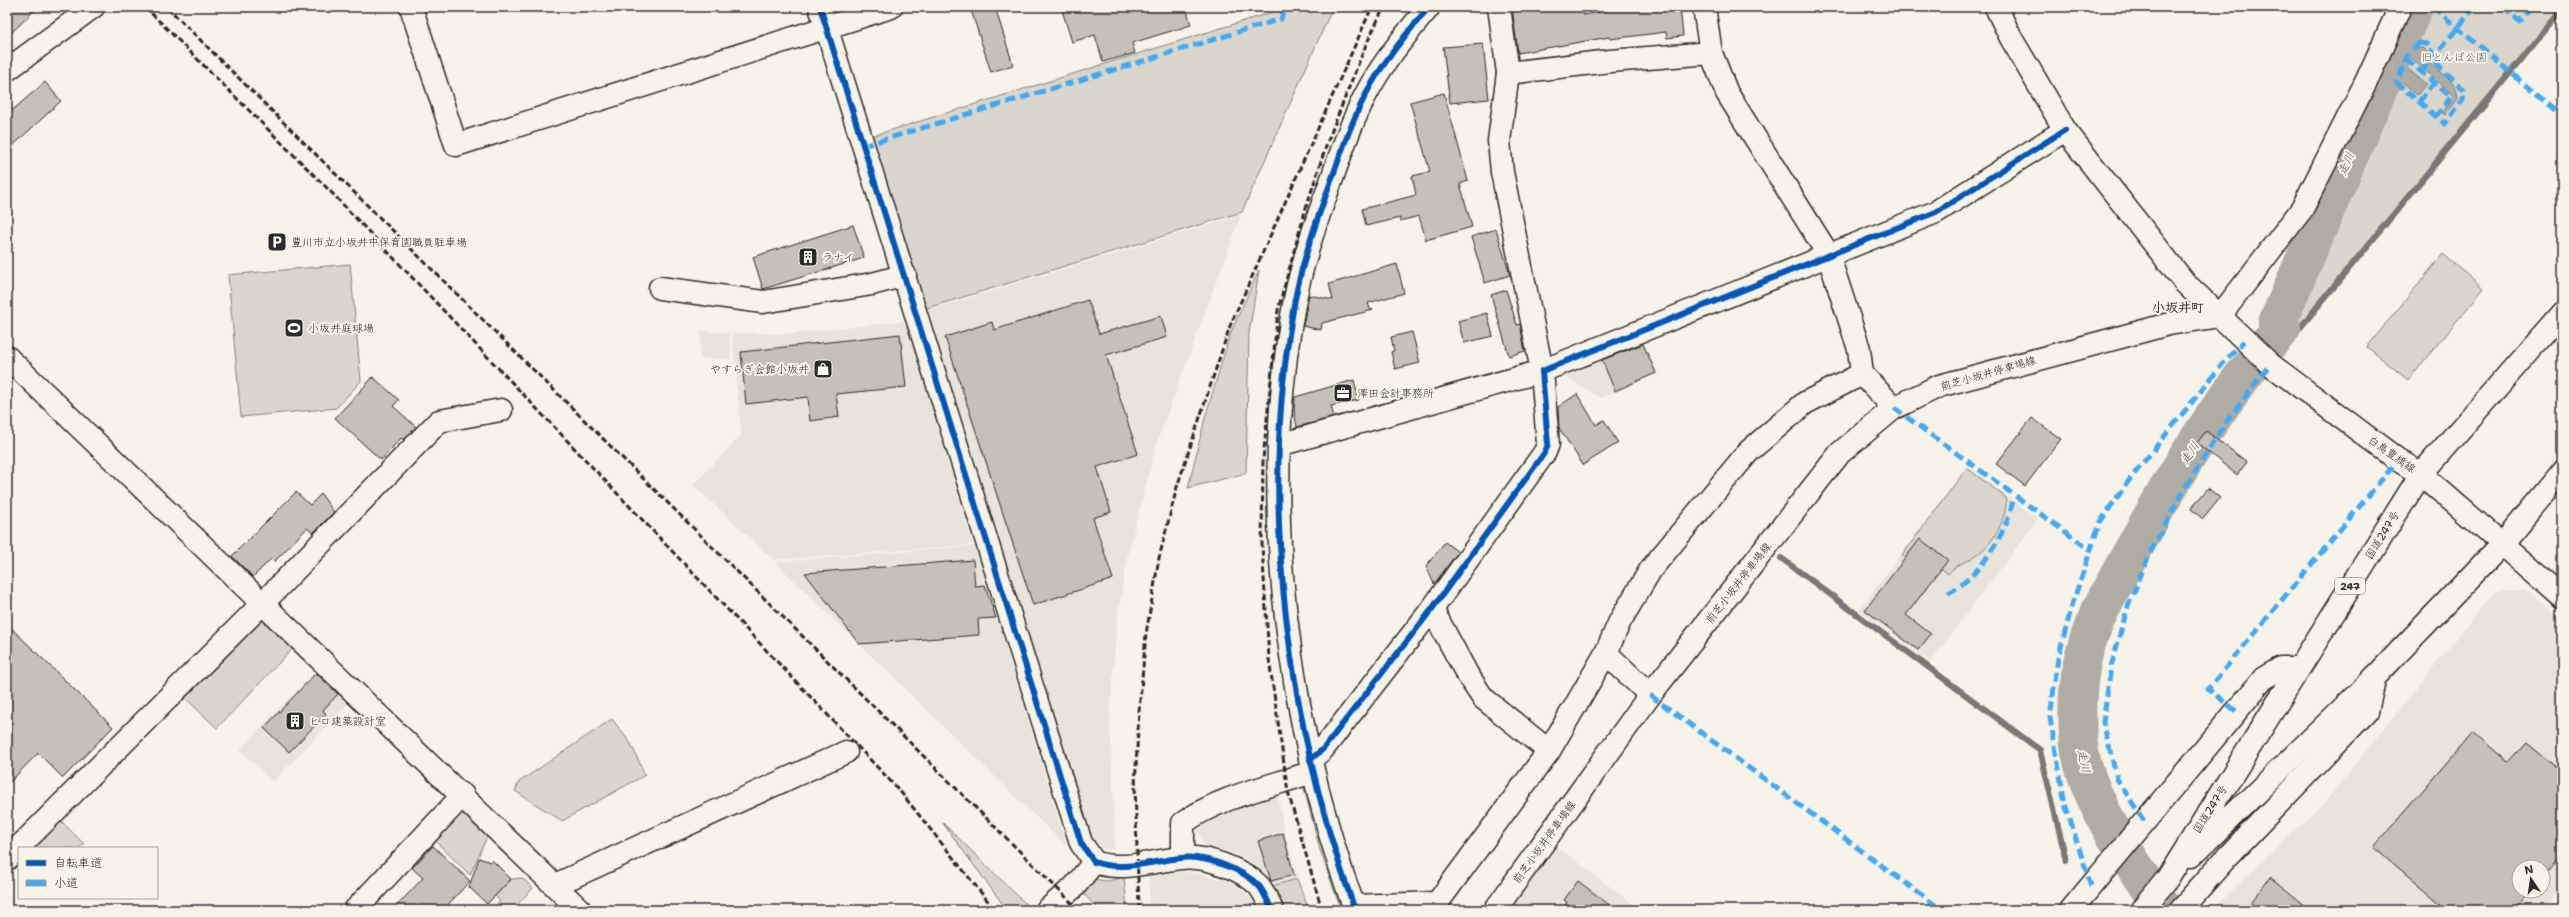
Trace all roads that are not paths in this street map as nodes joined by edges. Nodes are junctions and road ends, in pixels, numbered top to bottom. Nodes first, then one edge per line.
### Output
1 (93, 7) edge
2 (411, 7) edge
3 (891, 7) edge
4 (1429, 7) edge
5 (1499, 7) edge
6 (1704, 7) edge
7 (1996, 7) edge
8 (2400, 7) edge
9 (823, 17) edge
10 (1712, 53) junction
11 (7, 70) edge
12 (1508, 73) junction
13 (2065, 130) junction
14 (1828, 254) junction
15 (904, 275) junction
16 (660, 288) dead end
17 (2562, 313) edge
18 (2220, 316) junction
19 (10, 366) edge
20 (1542, 371) junction
21 (1862, 374) junction
22 (1894, 408) junction
23 (501, 410) dead end
24 (1279, 445) junction
25 (2562, 471) edge
26 (2421, 474) junction
27 (2502, 544) junction
28 (2562, 596) edge
29 (263, 603) junction
30 (1432, 609) junction
31 (1606, 653) junction
32 (2298, 668) junction
33 (2375, 677) junction
34 (1650, 695) junction
35 (1549, 751) junction
36 (846, 752) dead end
37 (1311, 766) junction
38 (463, 795) junction
39 (19, 847) edge
40 (18, 848) edge
41 (1183, 857) junction
42 (7, 859) edge
43 (1094, 862) junction
44 (2167, 879) junction
45 (555, 885) junction
46 (1434, 906) edge
47 (1354, 908) edge
48 (355, 910) edge
49 (580, 910) edge
50 (1047, 910) edge
51 (1272, 910) edge
52 (1495, 910) edge
53 (2071, 910) edge
54 (2142, 910) edge
55 (2180, 910) edge

1 - 11 main road
2 - 9 main road
3 - 9 main road
4 - 24 main road
5 - 12 main road
6 - 10 main road
7 - 13 main road
8 - 18 main road
9 - 15 main road
10 - 12 main road
10 - 14 main road
12 - 20 main road
13 - 14 main road
13 - 18 main road
14 - 20 main road
14 - 21 main road
15 - 16 main road
15 - 43 main road
17 - 26 main road, 国道247号 / 247
18 - 22 main road, 前芝小坂井停車場線
18 - 26 main road, 白鳥豊橋線
19 - 29 main road
20 - 24 main road
20 - 30 main road
21 - 22 main road
21 - 31 main road
22 - 34 main road, 前芝小坂井停車場線
23 - 29 main road
24 - 37 main road
25 - 27 main road, 国道247号 / 247
26 - 27 main road, 白鳥豊橋線
26 - 32 main road, 国道247号 / 247
27 - 28 main road, 白鳥豊橋線
27 - 33 main road, 国道247号 / 247
29 - 38 main road
29 - 39 main road
30 - 35 main road
30 - 37 main road
31 - 34 main road
31 - 35 main road
32 - 44 main road, 国道247号 / 247
32 - 53 main road
33 - 44 main road, 国道247号 / 247
33 - 55 main road
34 - 52 main road, 前芝小坂井停車場線
35 - 46 main road
36 - 45 main road
37 - 41 main road
37 - 47 main road
38 - 45 main road
38 - 48 main road
40 - 42 main road
41 - 43 main road
41 - 51 main road
43 - 50 main road
44 - 54 main road, 国道247号 / 247
45 - 49 main road
46 - 47 main road

